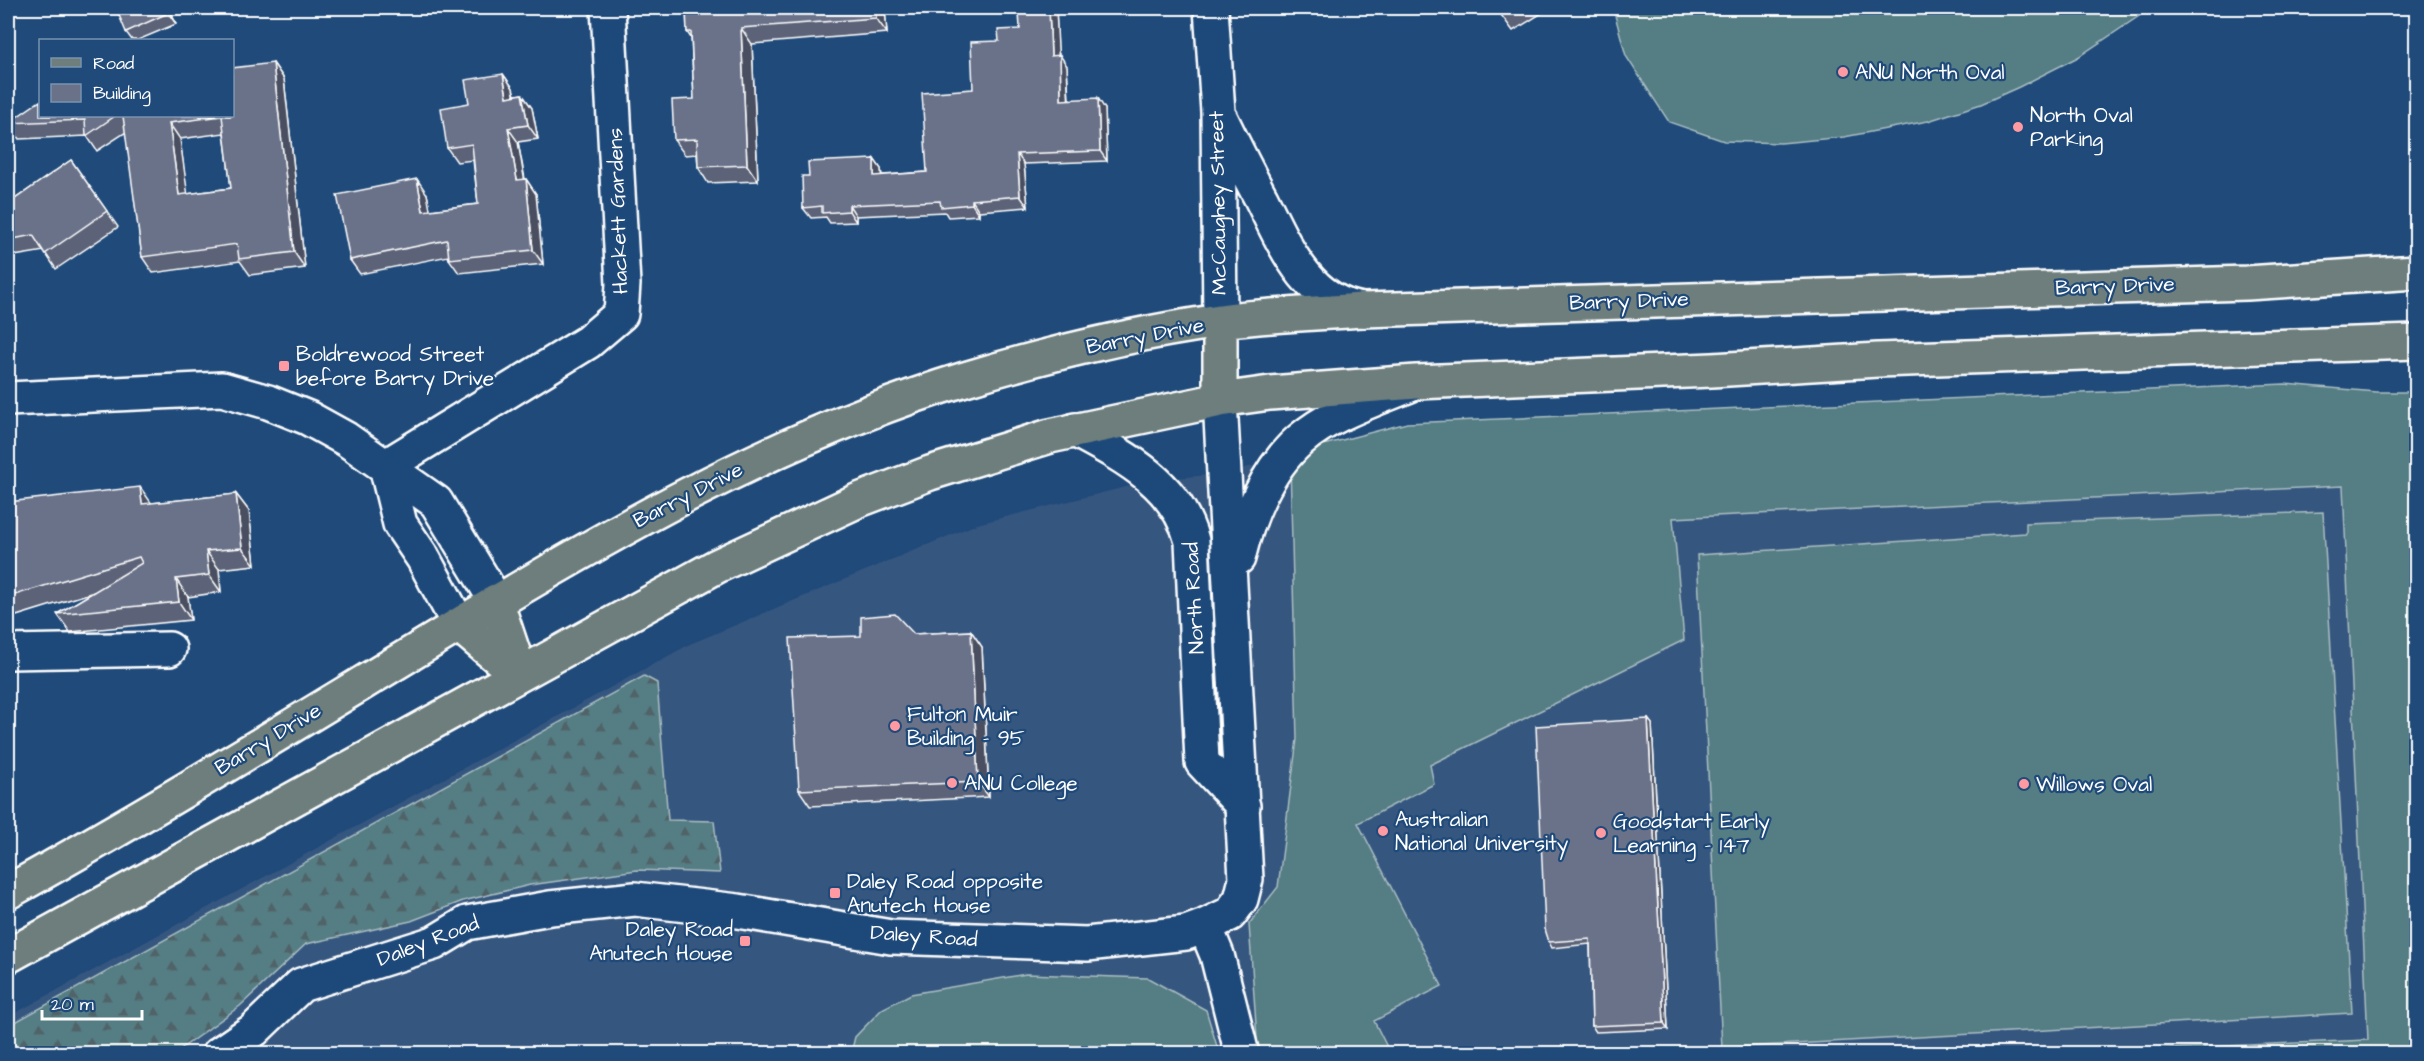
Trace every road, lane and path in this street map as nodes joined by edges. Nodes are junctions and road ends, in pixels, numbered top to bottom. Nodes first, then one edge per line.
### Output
1 (608, 8) edge
2 (1211, 8) edge
3 (1218, 112) junction
4 (2416, 272) edge
5 (1363, 310) junction
6 (1220, 321) junction
7 (2416, 342) edge
8 (1416, 382) junction
9 (8, 399) edge
10 (1220, 399) junction
11 (1075, 430) junction
12 (386, 466) junction
13 (1232, 588) junction
14 (496, 601) junction
15 (459, 625) junction
16 (169, 649) dead end
17 (8, 652) edge
18 (519, 674) junction
19 (1244, 806) junction
20 (1246, 879) joint
21 (8, 892) edge
22 (1205, 926) junction
23 (8, 956) edge
24 (219, 1053) edge
25 (1242, 1053) edge

1 - 12 street, Hackett Gardens
2 - 3 street, McCaughey Street
3 - 5 street
3 - 6 street, McCaughey Street
4 - 5 main road, Barry Drive
5 - 6 main road, Barry Drive
6 - 10 main road, McCaughey Street
6 - 14 main road, Barry Drive
7 - 8 main road
8 - 10 main road
8 - 13 street, North Road
9 - 12 street
10 - 11 main road
10 - 13 street, North Road
11 - 18 main road
11 - 19 street, North Road
12 - 14 street
12 - 15 street
13 - 19 street, North Road
14 - 15 main road, Barry Drive
14 - 18 main road
15 - 18 main road
15 - 21 main road, Barry Drive
16 - 17 street
18 - 23 main road
19 - 20 street, North Road
20 - 22 street, Daley Road
22 - 24 street, Daley Road
22 - 25 street

